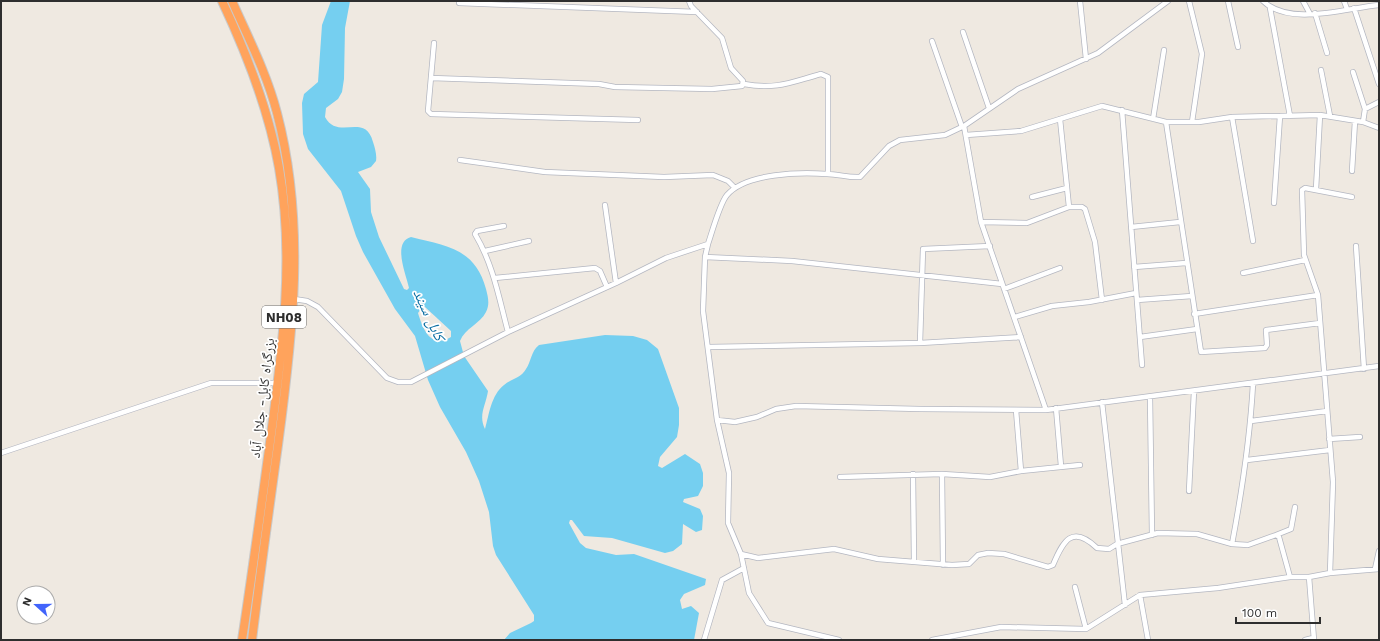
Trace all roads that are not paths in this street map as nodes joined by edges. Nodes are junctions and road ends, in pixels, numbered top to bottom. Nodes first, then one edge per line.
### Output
1 (222, 1) edge
2 (232, 1) edge
3 (689, 1) edge
4 (1080, 1) edge
5 (1168, 1) edge
6 (1189, 1) edge
7 (1228, 1) edge
8 (1263, 1) edge
9 (1303, 1) edge
10 (1344, 1) edge
11 (459, 3) dead end
12 (1379, 5) edge
13 (1270, 8) junction
14 (1354, 8) junction
15 (1347, 9) junction
16 (697, 12) junction
17 (1312, 14) junction
18 (963, 32) dead end
19 (932, 41) dead end
20 (434, 43) dead end
21 (1238, 47) dead end
22 (254, 50) junction
23 (1164, 50) dead end
24 (1327, 53) dead end
25 (246, 54) junction
26 (1086, 60) junction
27 (1321, 70) dead end
28 (1353, 72) dead end
29 (431, 78) junction
30 (744, 84) junction
31 (1379, 84) edge
32 (1379, 102) edge
33 (989, 108) junction
34 (1365, 109) junction
35 (1122, 110) junction
36 (1320, 115) junction
37 (1280, 116) junction
38 (1290, 116) junction
39 (1330, 116) junction
40 (1232, 117) junction
41 (1060, 119) junction
42 (1153, 119) junction
43 (638, 120) dead end
44 (1355, 121) junction
45 (1166, 122) junction
46 (1192, 122) junction
47 (1363, 122) junction
48 (963, 126) junction
49 (1379, 128) edge
50 (966, 135) junction
51 (460, 160) dead end
52 (1352, 172) dead end
53 (828, 174) junction
54 (735, 188) junction
55 (1067, 188) junction
56 (1316, 189) junction
57 (1032, 197) dead end
58 (1352, 197) dead end
59 (1274, 203) dead end
60 (605, 205) dead end
61 (1069, 207) junction
62 (981, 222) junction
63 (1180, 222) junction
64 (504, 226) dead end
65 (1131, 227) junction
66 (1253, 241) dead end
67 (529, 242) dead end
68 (708, 244) junction
69 (990, 246) junction
70 (1356, 246) dead end
71 (485, 250) junction
72 (705, 257) junction
73 (1305, 260) junction
74 (1186, 263) junction
75 (1134, 267) junction
76 (1060, 268) dead end
77 (1243, 273) dead end
78 (921, 276) junction
79 (495, 278) junction
80 (616, 283) junction
81 (1002, 284) junction
82 (607, 287) junction
83 (1004, 289) junction
84 (1136, 293) junction
85 (1318, 295) junction
86 (1192, 296) junction
87 (294, 299) junction
88 (1102, 300) junction
89 (1137, 300) junction
90 (1194, 314) junction
91 (284, 317) junction
92 (1015, 317) junction
93 (293, 318) junction
94 (1320, 323) junction
95 (1197, 329) junction
96 (508, 332) junction
97 (1020, 337) junction
98 (1140, 337) junction
99 (920, 343) junction
100 (708, 347) junction
101 (1142, 365) dead end
102 (1379, 366) edge
103 (1364, 369) junction
104 (279, 371) junction
105 (288, 372) junction
106 (1324, 373) junction
107 (278, 383) junction
108 (1253, 384) junction
109 (1194, 391) junction
110 (1150, 397) junction
111 (1102, 402) junction
112 (279, 408) junction
113 (1056, 408) junction
114 (1016, 410) junction
115 (1046, 410) junction
116 (1327, 411) junction
117 (717, 420) junction
118 (1251, 421) junction
119 (1360, 437) dead end
120 (1329, 439) junction
121 (1330, 450) junction
122 (1, 453) edge
123 (1246, 460) junction
124 (1080, 465) dead end
125 (1060, 466) junction
126 (1021, 471) junction
127 (913, 474) junction
128 (942, 474) junction
129 (840, 477) dead end
130 (1189, 491) dead end
131 (1295, 507) dead end
132 (1152, 535) junction
133 (1276, 535) junction
134 (1117, 544) junction
135 (1232, 544) junction
136 (1379, 551) edge
137 (741, 554) junction
138 (914, 561) junction
139 (943, 565) junction
140 (744, 568) junction
141 (1377, 569) edge
142 (1330, 573) junction
143 (1290, 577) junction
144 (1310, 577) junction
145 (1075, 587) dead end
146 (1140, 595) junction
147 (1125, 605) junction
148 (1086, 629) junction
149 (1313, 639) edge
150 (242, 640) edge
151 (252, 640) edge
152 (704, 640) edge
153 (839, 640) edge
154 (932, 640) edge
155 (1148, 640) edge
156 (1153, 640) edge
157 (1305, 640) edge

1 - 25 highway, بزرگراه کابل- جلال آباد / NH08
2 - 22 highway, بزرگراه کابل- جلال آباد / NH08
3 - 16 street
4 - 26 street
5 - 26 street
6 - 46 street
7 - 21 street
8 - 13 street
9 - 17 street
10 - 15 street
11 - 16 street
12 - 14 street
13 - 17 street
13 - 38 street
14 - 15 street
14 - 31 street
15 - 17 street
16 - 30 street
17 - 24 street
18 - 33 street
19 - 48 street
20 - 29 street
22 - 25 highway
22 - 87 highway, بزرگراه کابل- جلال آباد / NH08
23 - 42 street
25 - 91 highway, بزرگراه کابل- جلال آباد / NH08
26 - 33 street
27 - 39 street
28 - 34 street
29 - 30 street
29 - 43 street
30 - 53 street
32 - 34 street
33 - 48 street
34 - 47 street
35 - 41 street
35 - 42 street
35 - 65 street
36 - 38 street
36 - 39 street
36 - 56 street
37 - 38 street
37 - 40 street
37 - 59 street
39 - 44 street
40 - 46 street
40 - 66 street
41 - 50 street
41 - 55 street
42 - 45 street
44 - 47 street
44 - 52 street
45 - 46 street
45 - 63 street
47 - 49 street
48 - 50 street
48 - 53 street
50 - 62 street
51 - 54 street
53 - 54 street
54 - 68 street
55 - 57 street
55 - 61 street
56 - 58 street
56 - 73 street
60 - 80 street
61 - 62 street
61 - 88 street
62 - 69 street
63 - 65 street
63 - 74 street
64 - 71 street
65 - 75 street
67 - 71 street
68 - 72 street
68 - 80 street
69 - 78 street
69 - 81 street
70 - 103 street
71 - 79 street
72 - 78 street
72 - 100 street
73 - 77 street
73 - 85 street
74 - 75 street
74 - 86 street
75 - 84 street
76 - 83 street
78 - 81 street
78 - 99 street
79 - 82 street
79 - 96 street
80 - 82 street
81 - 83 street
82 - 96 street
83 - 92 street
84 - 88 street
84 - 89 street
85 - 90 street
85 - 94 street
86 - 89 street
86 - 90 street
87 - 93 highway, بزرگراه کابل- جلال آباد / NH08
87 - 96 street
88 - 92 street
89 - 98 street
90 - 95 street
91 - 93 highway
91 - 104 highway, بزرگراه کابل- جلال آباد / NH08
92 - 97 street
93 - 105 highway, بزرگراه کابل- جلال آباد / NH08
94 - 95 street
94 - 106 street
95 - 98 street
97 - 99 street
97 - 115 street
98 - 101 street
99 - 100 street
100 - 117 street
102 - 103 street
103 - 106 street
104 - 105 highway
104 - 107 highway, بزرگراه کابل- جلال آباد / NH08
105 - 112 highway, بزرگراه کابل- جلال آباد / NH08
106 - 108 street
106 - 116 street
107 - 112 highway, بزرگراه کابل- جلال آباد / NH08
107 - 122 street
108 - 109 street
108 - 118 street
109 - 110 street
109 - 130 street
110 - 111 street
110 - 132 street
111 - 113 street
111 - 134 street
112 - 150 highway, بزرگراه کابل- جلال آباد / NH08
112 - 151 highway, بزرگراه کابل- جلال آباد / NH08
113 - 115 street
113 - 125 street
114 - 115 street
114 - 117 street
114 - 126 street
116 - 118 street
116 - 120 street
117 - 137 street
118 - 123 street
119 - 120 street
120 - 121 street
121 - 123 street
121 - 142 street
123 - 135 street
124 - 125 street
125 - 126 street
126 - 128 street
127 - 128 street
127 - 129 street
127 - 138 street
128 - 139 street
131 - 133 street
132 - 134 street
132 - 135 street
133 - 135 street
133 - 143 street
134 - 139 street
134 - 147 street
136 - 141 street
137 - 138 street
137 - 140 street
138 - 139 street
140 - 152 street
140 - 153 street
141 - 142 street
142 - 144 street
143 - 144 street
143 - 146 street
144 - 149 street
145 - 148 street
146 - 147 street
146 - 155 street
147 - 148 street
148 - 154 street
149 - 157 street
155 - 156 street

